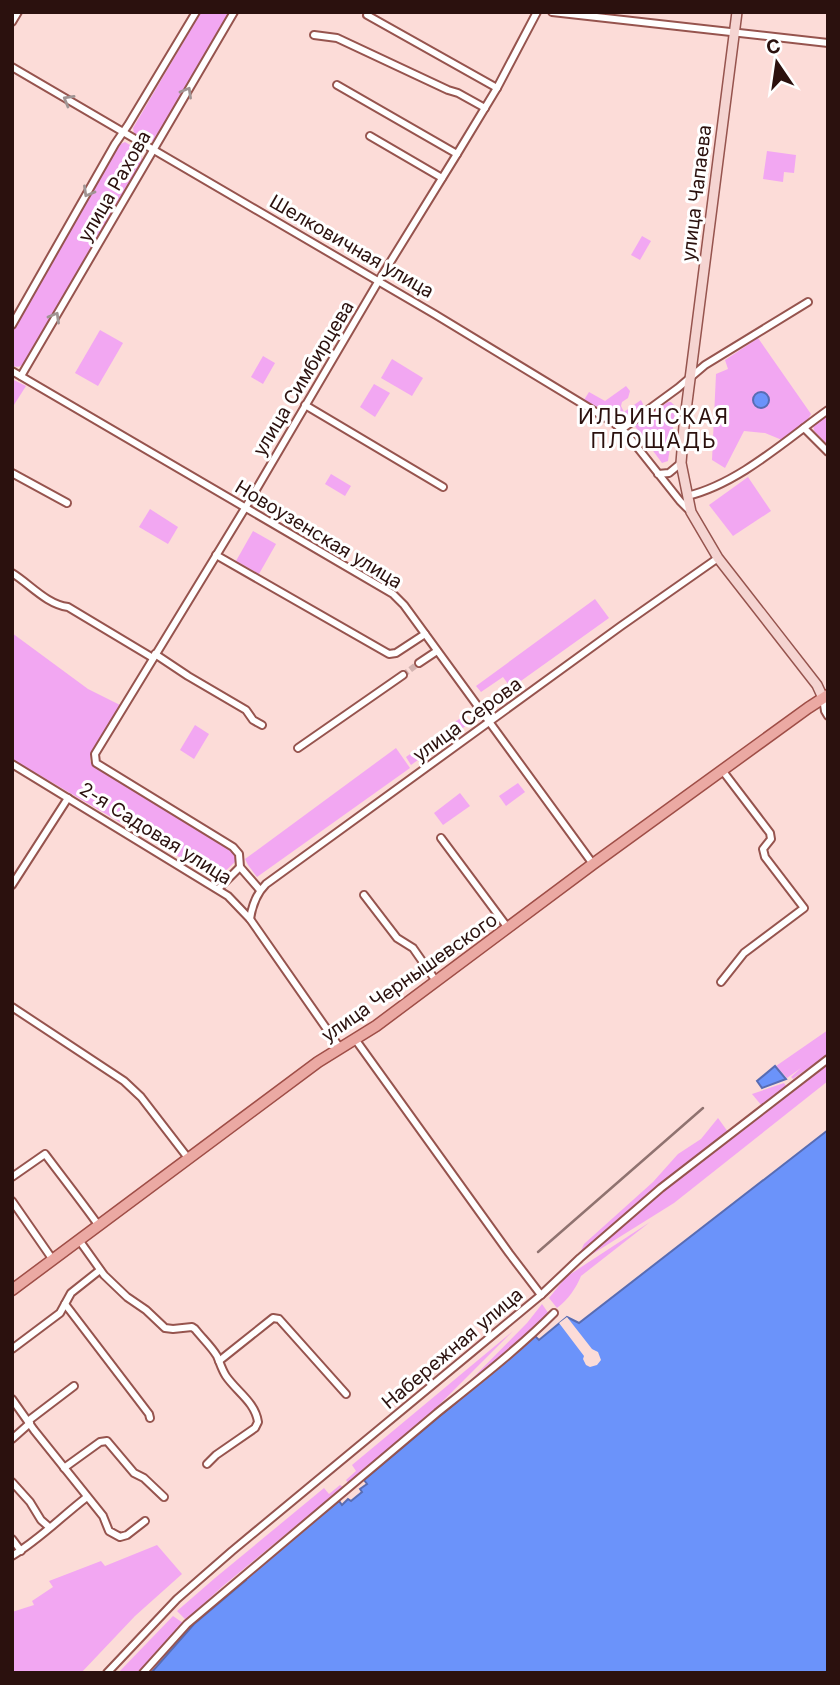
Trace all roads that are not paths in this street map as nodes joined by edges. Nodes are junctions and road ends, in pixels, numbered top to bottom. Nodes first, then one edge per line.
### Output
1 (18, 12) edge
2 (196, 12) edge
3 (234, 12) edge
4 (368, 12) edge
5 (537, 12) edge
6 (552, 12) edge
7 (737, 12) edge
8 (12, 22) edge
9 (735, 32) junction
10 (314, 35) dead end
11 (828, 43) edge
12 (12, 67) edge
13 (337, 85) dead end
14 (497, 88) junction
15 (485, 108) junction
16 (123, 133) junction
17 (370, 135) dead end
18 (153, 151) junction
19 (457, 154) junction
20 (442, 178) junction
21 (378, 282) junction
22 (808, 302) dead end
23 (12, 325) edge
24 (12, 372) edge
25 (21, 376) junction
26 (691, 378) junction
27 (305, 405) junction
28 (828, 410) edge
29 (804, 428) junction
30 (622, 429) junction
31 (828, 452) edge
32 (681, 463) junction
33 (12, 473) edge
34 (658, 474) junction
35 (443, 486) dead end
36 (687, 496) junction
37 (67, 503) dead end
38 (244, 508) junction
39 (691, 512) junction
40 (216, 555) junction
41 (718, 558) junction
42 (12, 573) edge
43 (425, 634) junction
44 (437, 651) junction
45 (154, 656) junction
46 (419, 663) tunnel mouth
47 (402, 675) tunnel mouth
48 (825, 696) edge
49 (828, 716) edge
50 (489, 723) junction
51 (262, 725) dead end
52 (298, 748) dead end
53 (95, 758) joint
54 (12, 765) edge
55 (722, 770) junction
56 (68, 798) junction
57 (440, 838) dead end
58 (593, 864) junction
59 (240, 867) junction
60 (12, 885) edge
61 (219, 888) junction
62 (260, 890) junction
63 (364, 895) dead end
64 (250, 919) junction
65 (508, 928) junction
66 (436, 981) junction
67 (722, 982) dead end
68 (12, 1007) edge
69 (355, 1039) junction
70 (340, 1048) junction
71 (828, 1059) edge
72 (188, 1158) junction
73 (12, 1177) edge
74 (12, 1201) edge
75 (99, 1226) junction
76 (79, 1240) junction
77 (53, 1260) junction
78 (100, 1270) junction
79 (12, 1290) edge
80 (541, 1295) junction
81 (65, 1304) junction
82 (555, 1313) dead end
83 (12, 1349) edge
84 (219, 1361) junction
85 (74, 1386) dead end
86 (346, 1394) dead end
87 (12, 1399) edge
88 (150, 1418) dead end
89 (29, 1422) junction
90 (12, 1439) edge
91 (207, 1464) dead end
92 (64, 1468) junction
93 (12, 1482) edge
94 (87, 1497) junction
95 (163, 1497) dead end
96 (145, 1521) dead end
97 (49, 1527) junction
98 (12, 1539) edge
99 (21, 1551) junction
100 (12, 1556) edge
101 (107, 1673) edge
102 (144, 1673) edge

1 - 8 street
2 - 16 street, улица Рахова
18 -> 3 street, улица Рахова
4 - 14 street
5 - 14 street, улица Симбирцева
6 - 9 street
7 - 9 street, улица Чапаева
9 - 11 street
9 - 26 street, улица Чапаева
10 - 15 street
16 -> 12 street, Шелковичная улица
13 - 19 street
14 - 15 street, улица Симбирцева
15 - 19 street, улица Симбирцева
16 - 18 street, Шелковичная улица
16 -> 23 street, улица Рахова
17 - 20 street
18 - 21 street, Шелковичная улица
25 -> 18 street, улица Рахова
19 - 20 street, улица Симбирцева
20 - 21 street, улица Симбирцева
21 - 27 street, улица Симбирцева
21 - 30 street, Шелковичная улица
22 - 26 street
24 - 25 street, Новоузенская улица
25 - 38 street, Новоузенская улица
26 - 30 street
26 - 32 street
27 - 35 street
27 - 38 street, улица Симбирцева
28 - 29 street
29 - 31 street
29 - 36 street
30 - 34 street, Шелковичная улица
32 - 34 street
32 - 36 street
33 - 37 street
34 - 39 street, Шелковичная улица
36 - 39 street
38 - 40 street, улица Симбирцева
38 - 43 street, Новоузенская улица
39 - 41 street, Шелковичная улица
40 - 43 street
40 - 45 street, улица Симбирцева
41 - 48 street, Шелковичная улица
41 - 50 street, улица Серова
42 - 45 street
43 - 44 street, Новоузенская улица
44 - 46 street
44 - 50 street, Новоузенская улица
45 - 51 street
45 - 53 street, улица Симбирцева
47 - 52 street
48 - 49 street, Шелковичная улица
48 - 55 main road, улица Чернышевского
50 - 58 street, Новоузенская улица
50 - 62 street, улица Серова
53 - 59 street, 2-я Садовая улица
54 - 56 street, 2-я Садовая улица
55 - 58 main road, улица Чернышевского
55 - 67 street
56 - 60 street
56 - 61 street, 2-я Садовая улица
57 - 65 street
58 - 65 main road, улица Чернышевского
59 - 61 street
59 - 62 street, 2-я Садовая улица
61 - 64 street, 2-я Садовая улица
62 - 64 street
63 - 66 street
64 - 70 street, 2-я Садовая улица
65 - 66 main road, улица Чернышевского
66 - 69 main road, улица Чернышевского
68 - 72 street
69 - 70 main road, улица Чернышевского
69 - 80 street
70 - 72 main road, улица Чернышевского
71 - 80 street, Набережная улица
72 - 75 main road, улица Чернышевского
73 - 75 street
74 - 77 street
75 - 76 main road, улица Чернышевского
76 - 77 main road, улица Чернышевского
76 - 78 street
77 - 79 main road, улица Чернышевского
78 - 81 street
78 - 84 street
80 - 101 street, Набережная улица
81 - 83 street
81 - 88 street
82 - 102 street
84 - 86 street
84 - 91 street
85 - 89 street
87 - 89 street
89 - 90 street
89 - 92 street
92 - 94 street
92 - 95 street
93 - 97 street
94 - 96 street
94 - 97 street
97 - 99 street
98 - 99 street
99 - 100 street

